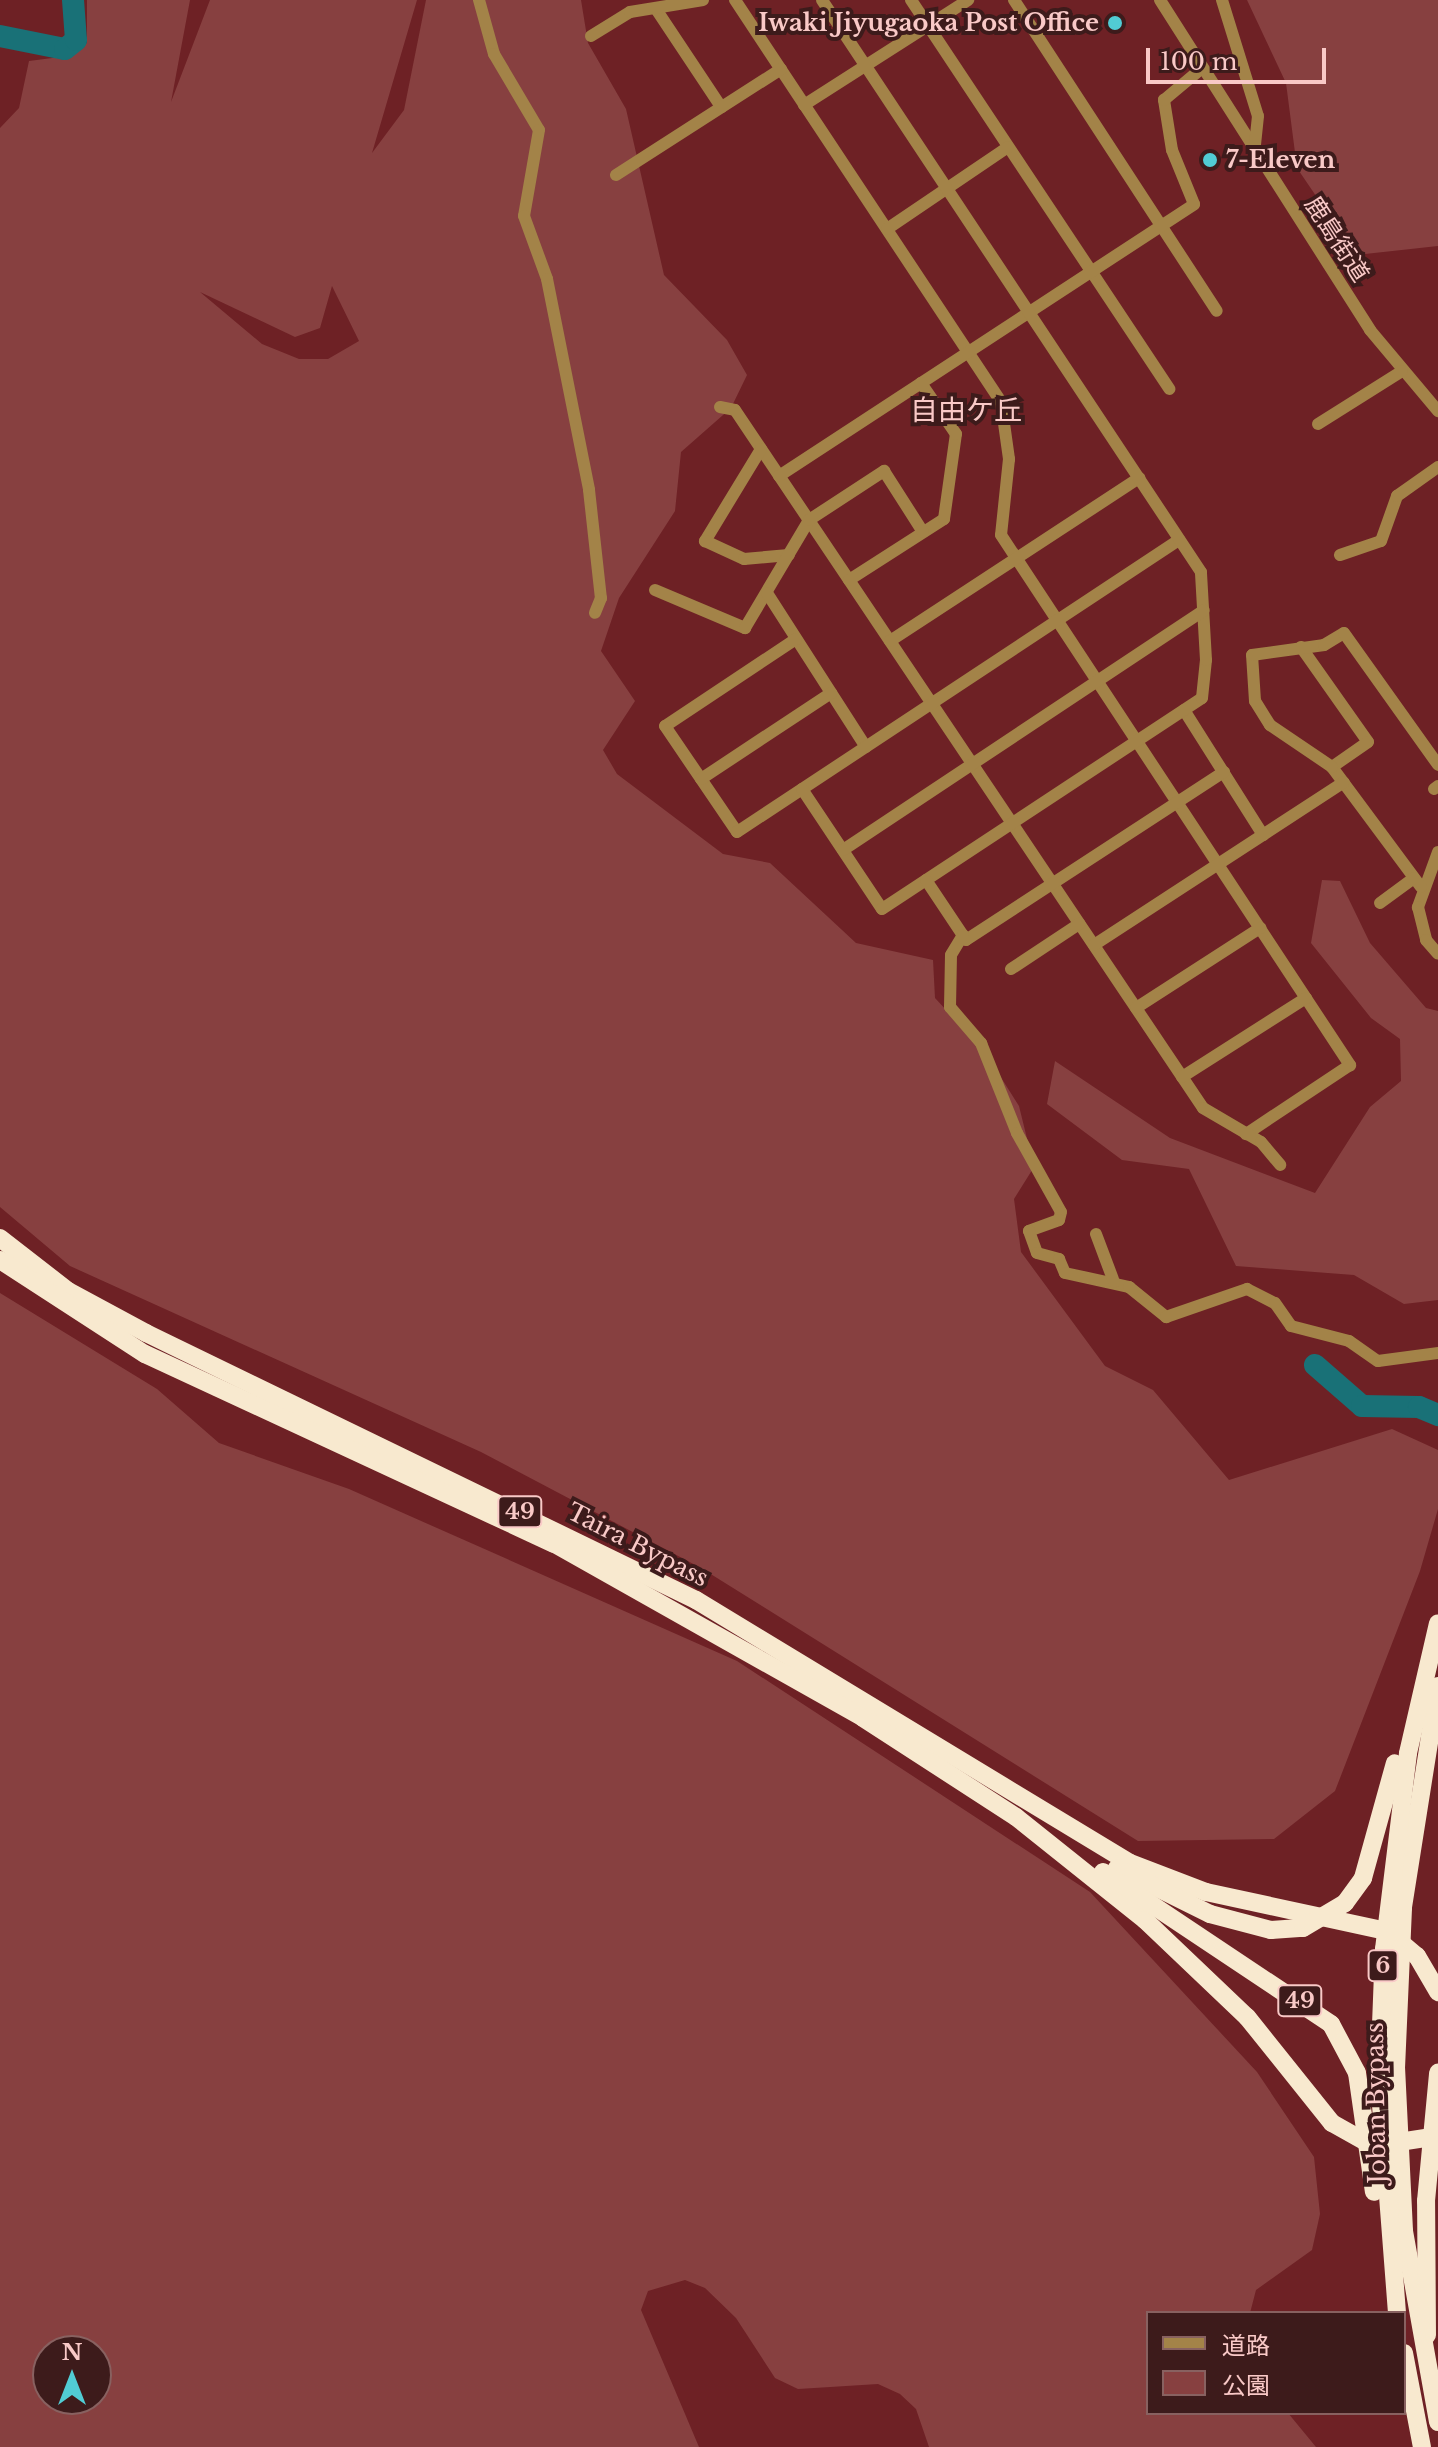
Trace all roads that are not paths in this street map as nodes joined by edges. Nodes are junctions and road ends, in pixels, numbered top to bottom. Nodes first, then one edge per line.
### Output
1 (479, 0) edge
2 (703, 0) edge
3 (735, 0) edge
4 (822, 0) edge
5 (911, 0) edge
6 (968, 0) edge
7 (1014, 0) edge
8 (1160, 0) edge
9 (1222, 0) edge
10 (656, 9) junction
11 (928, 25) junction
12 (591, 36) dead end
13 (866, 66) junction
14 (1202, 68) junction
15 (781, 69) junction
16 (804, 105) junction
17 (721, 107) junction
18 (1008, 147) junction
19 (1254, 152) junction
20 (616, 175) dead end
21 (947, 188) junction
22 (1161, 225) junction
23 (887, 229) junction
24 (1091, 272) junction
25 (1217, 311) dead end
26 (1029, 312) junction
27 (968, 352) junction
28 (1402, 371) junction
29 (921, 383) junction
30 (1169, 389) dead end
31 (720, 407) dead end
32 (1438, 411) edge
33 (1318, 424) dead end
34 (761, 449) junction
35 (1438, 467) edge
36 (779, 476) junction
37 (1139, 478) junction
38 (809, 520) junction
39 (923, 532) junction
40 (1179, 540) junction
41 (789, 555) junction
42 (1340, 555) dead end
43 (1016, 558) junction
44 (849, 580) junction
45 (655, 590) dead end
46 (767, 593) junction
47 (1204, 610) junction
48 (595, 613) dead end
49 (1057, 621) junction
50 (796, 639) junction
51 (890, 641) junction
52 (1301, 647) junction
53 (1097, 681) junction
54 (831, 693) junction
55 (932, 703) junction
56 (1184, 710) junction
57 (1136, 741) junction
58 (866, 747) junction
59 (972, 764) junction
60 (1438, 765) edge
61 (1332, 767) junction
62 (1224, 772) junction
63 (701, 779) junction
64 (1344, 782) junction
65 (802, 789) junction
66 (1177, 803) junction
67 (1012, 823) junction
68 (1263, 835) junction
69 (843, 850) junction
70 (1438, 852) edge
71 (1218, 864) junction
72 (926, 880) junction
73 (1417, 883) junction
74 (1053, 884) junction
75 (1380, 903) dead end
76 (1079, 924) junction
77 (1260, 928) junction
78 (963, 935) junction
79 (1094, 945) junction
80 (1438, 954) edge
81 (1011, 969) dead end
82 (1306, 998) junction
83 (1136, 1008) junction
84 (1182, 1077) junction
85 (1246, 1134) junction
86 (1280, 1165) dead end
87 (1096, 1234) dead end
88 (0, 1238) edge
89 (0, 1260) edge
90 (1114, 1282) junction
91 (1438, 1353) edge
92 (1438, 1614) edge
93 (1438, 1623) edge
94 (1438, 1686) edge
95 (1024, 1812) junction
96 (1438, 1992) edge
97 (1438, 2073) edge
98 (1438, 2136) edge
99 (1397, 2311) edge
100 (1397, 2311) edge
101 (1406, 2363) edge
102 (1428, 2373) junction
103 (1438, 2422) edge
104 (1422, 2447) edge

1 - 48 street
2 - 10 street
3 - 15 street
4 - 13 street
5 - 11 street
6 - 11 street
7 - 22 street
8 - 14 street, 鹿島街道
9 - 19 street
10 - 12 street
10 - 17 street
11 - 13 street
11 - 18 street
13 - 16 street
13 - 21 street
14 - 19 street, 鹿島街道
14 - 22 street
15 - 16 street
15 - 17 street
16 - 23 street
17 - 20 street
18 - 21 street
18 - 24 street
19 - 28 street, 鹿島街道
21 - 23 street
21 - 26 street
22 - 24 street
22 - 25 street
23 - 27 street
24 - 26 street
24 - 30 street
26 - 27 street
26 - 37 street
27 - 29 street
27 - 43 street
28 - 32 street, 鹿島街道
28 - 33 street
29 - 36 street
29 - 39 street
31 - 34 street
34 - 36 street
34 - 41 street
35 - 42 street
36 - 38 street
37 - 40 street
37 - 43 street
38 - 39 street
38 - 41 street
38 - 44 street
39 - 44 street
40 - 47 street
40 - 49 street
41 - 46 street
43 - 49 street
43 - 51 street
44 - 51 street
45 - 46 street
46 - 50 street
47 - 53 street
47 - 56 street
49 - 53 street
49 - 55 street
50 - 54 street
50 - 63 street
51 - 55 street
52 - 60 street
52 - 61 street
52 - 61 street
53 - 57 street
53 - 59 street
54 - 58 street
54 - 63 street
55 - 58 street
55 - 59 street
56 - 57 street
56 - 62 street
57 - 66 street
57 - 67 street
58 - 65 street
59 - 67 street
59 - 69 street
61 - 64 street
62 - 66 street
62 - 68 street
63 - 65 street
64 - 68 street
64 - 73 street
65 - 69 street
66 - 71 street
66 - 74 street
67 - 72 street
67 - 74 street
68 - 71 street
69 - 72 street
70 - 73 street
71 - 77 street
71 - 79 street
72 - 78 street
73 - 75 street
73 - 80 street
74 - 76 street
74 - 78 street
76 - 79 street
76 - 81 street
77 - 82 street
77 - 83 street
78 - 90 street
79 - 83 street
82 - 84 street
82 - 85 street
83 - 84 street
84 - 85 street
85 - 86 street
87 - 90 street
88 - 95 highway, Taira Bypass / 49
89 - 95 highway, Taira Bypass / 49
90 - 91 street
92 - 95 highway, 49
93 - 100 highway, Joban Bypass / 6
94 - 102 highway, Joban Bypass / 6
95 - 96 highway, 49
95 - 98 highway, 49
95 - 99 highway, 49
97 - 102 highway
101 - 104 highway
102 - 103 highway, Joban Bypass / 6

